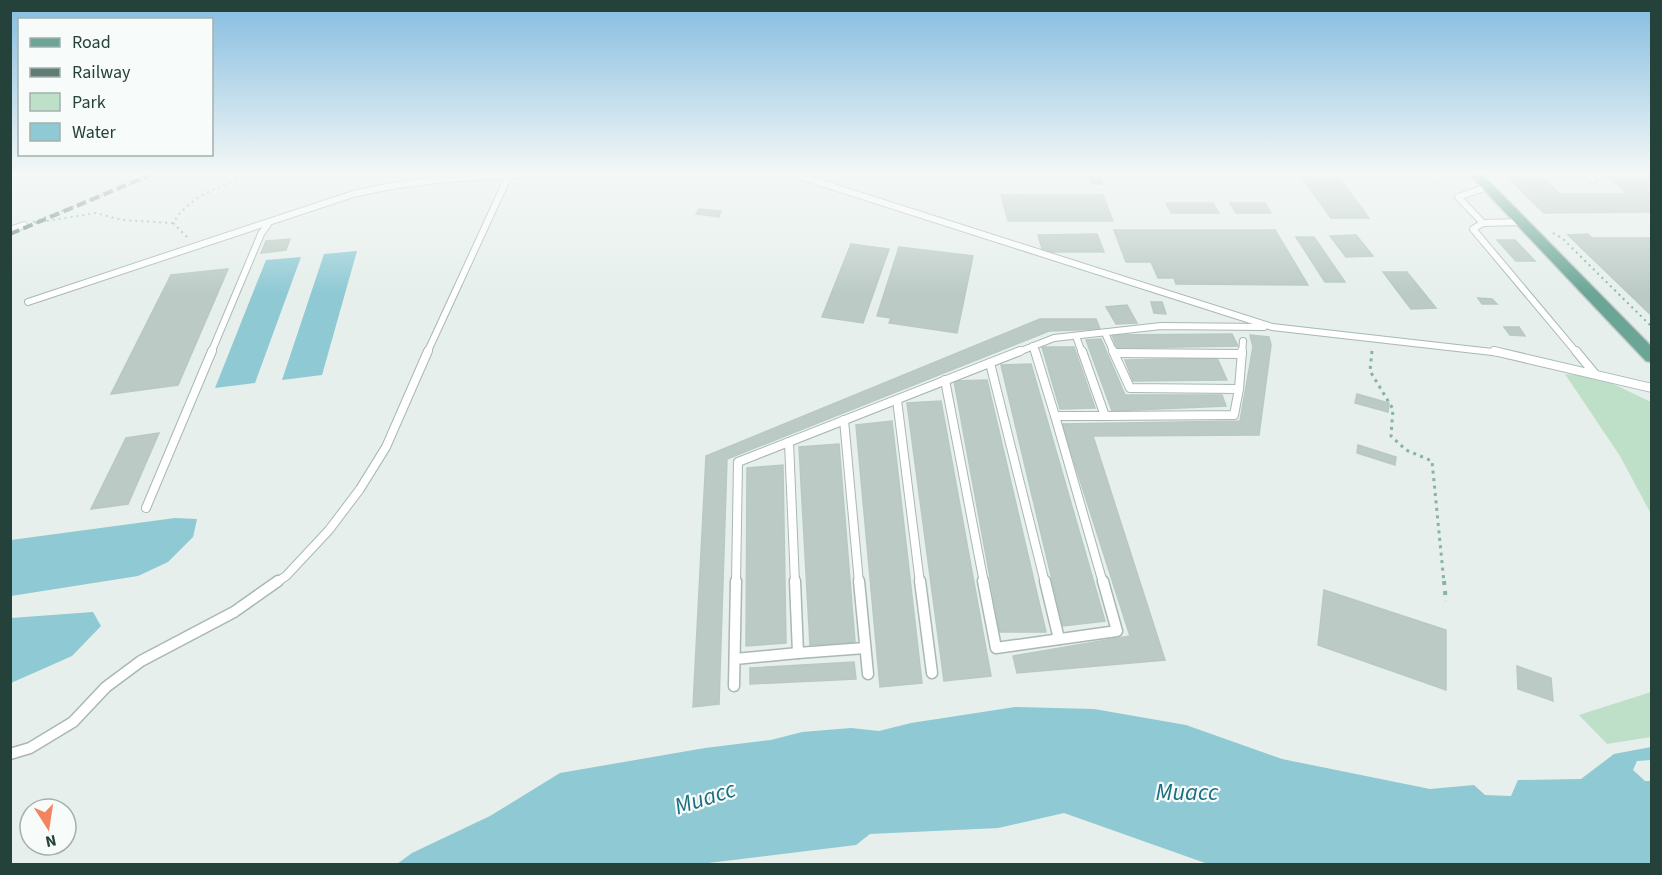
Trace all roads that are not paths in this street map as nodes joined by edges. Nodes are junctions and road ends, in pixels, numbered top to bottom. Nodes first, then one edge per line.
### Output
1 (300, 213) edge
2 (491, 213) edge
3 (917, 213) edge
4 (1473, 213) edge
5 (1513, 213) edge
6 (1522, 222) junction
7 (1483, 223) junction
8 (268, 224) junction
9 (24, 225) road end
10 (10, 230) edge
11 (28, 302) dead end
12 (1272, 327) junction
13 (1105, 333) junction
14 (1076, 336) junction
15 (1243, 341) dead end
16 (1033, 346) junction
17 (1115, 353) junction
18 (1242, 354) junction
19 (1652, 357) edge
20 (990, 363) junction
21 (1595, 374) junction
22 (945, 380) junction
23 (1652, 388) edge
24 (1239, 389) junction
25 (897, 400) junction
26 (1055, 416) junction
27 (1105, 416) junction
28 (844, 420) junction
29 (789, 442) junction
30 (146, 508) dead end
31 (1059, 639) junction
32 (865, 648) junction
33 (798, 653) junction
34 (735, 659) junction
35 (932, 673) dead end
36 (868, 674) dead end
37 (734, 686) dead end
38 (10, 754) edge

1 - 8 lane
2 - 38 lane
3 - 12 lane
4 - 7 lane
5 - 6 main road
6 - 7 lane
6 - 19 main road
7 - 21 lane
8 - 11 lane
8 - 30 lane
9 - 10 lane
12 - 13 lane
12 - 21 lane
13 - 14 lane
13 - 17 lane
14 - 16 lane
14 - 27 lane
15 - 18 lane
16 - 20 lane
16 - 26 lane
17 - 18 lane
17 - 24 lane
18 - 24 lane
20 - 22 lane
20 - 31 lane
21 - 23 lane
22 - 25 lane
22 - 31 lane
24 - 27 lane
25 - 28 lane
25 - 35 lane
26 - 27 lane
26 - 31 lane
28 - 29 lane
28 - 32 lane
29 - 33 lane
29 - 34 lane
32 - 33 lane
32 - 36 lane
33 - 34 lane
34 - 37 lane

